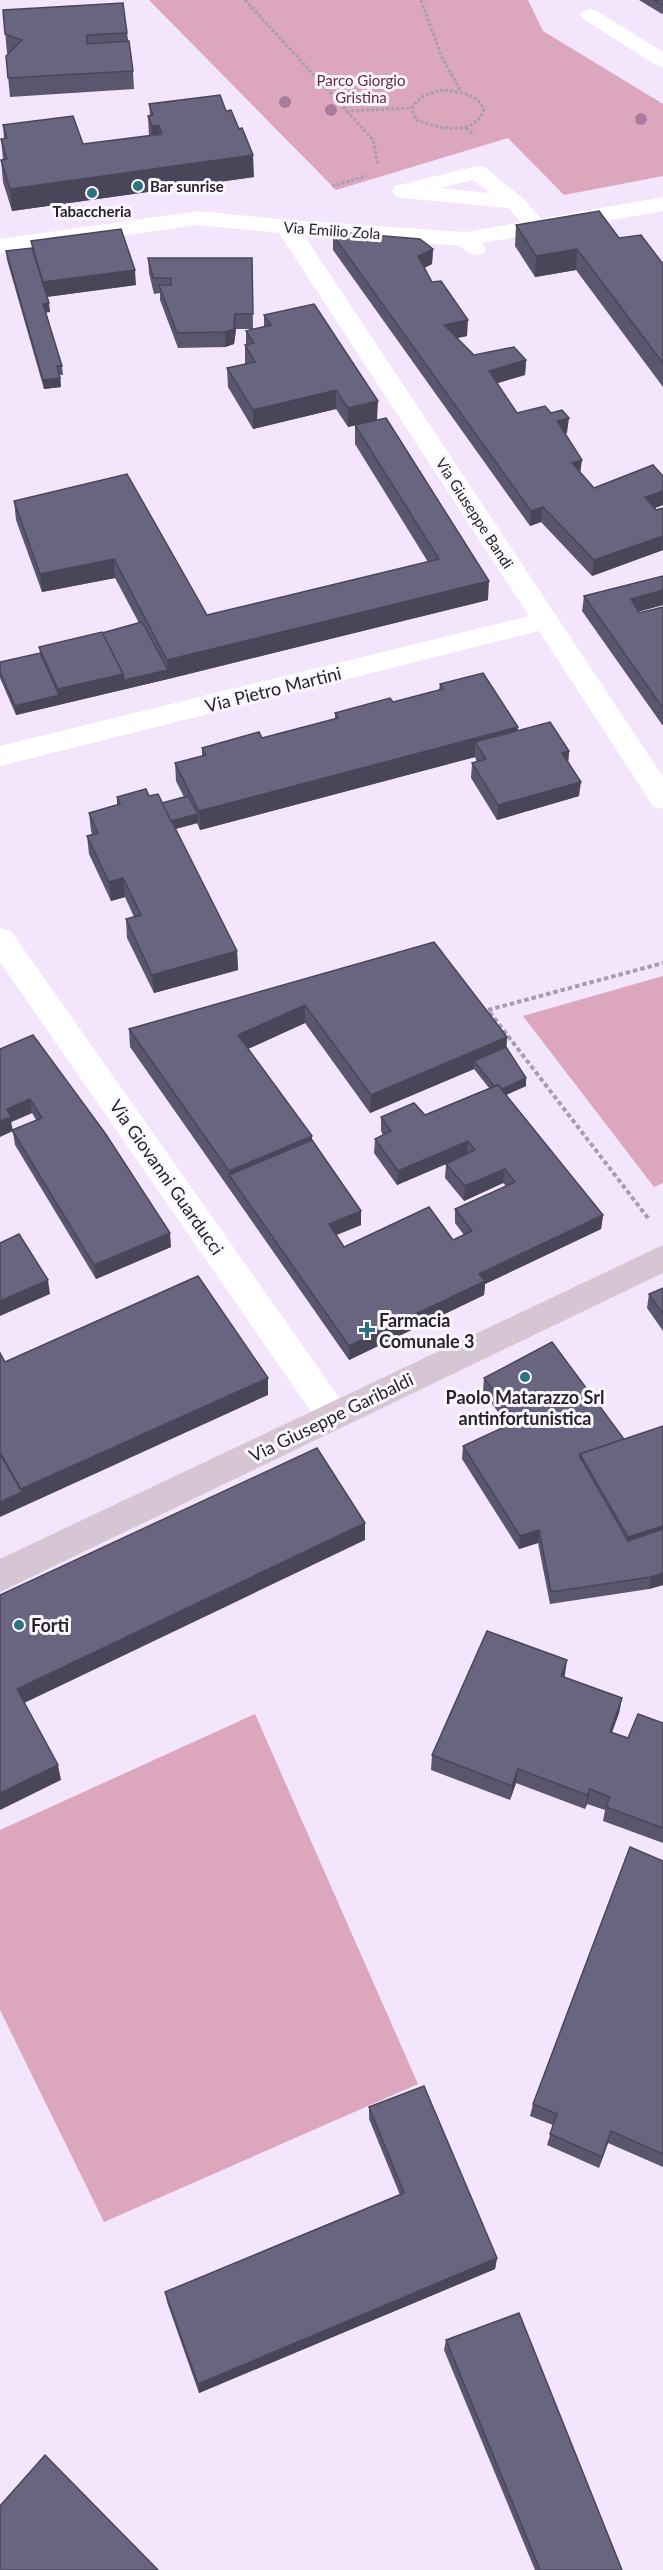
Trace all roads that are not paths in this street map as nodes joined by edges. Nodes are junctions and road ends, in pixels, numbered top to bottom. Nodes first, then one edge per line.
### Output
1 (590, 15) dead end
2 (663, 61) edge
3 (514, 202) dead end
4 (655, 205) edge
5 (287, 227) junction
6 (537, 227) junction
7 (663, 228) edge
8 (0, 246) edge
9 (546, 621) junction
10 (0, 756) edge
11 (663, 800) edge
12 (0, 939) edge
13 (663, 1258) edge
14 (333, 1416) junction
15 (0, 1576) edge

1 - 2 lane
3 - 6 lane
4 - 6 street, Via Emilio Zola
4 - 7 street
5 - 6 street, Via Emilio Zola
5 - 8 street, Via Emilio Zola
5 - 9 street, Via Giuseppe Bandi
9 - 10 street, Via Pietro Martini
9 - 11 street, Via Giuseppe Bandi
12 - 14 street, Via Giovanni Guarducci
13 - 14 street, Via Giuseppe Garibaldi
14 - 15 street, Via Giuseppe Garibaldi

